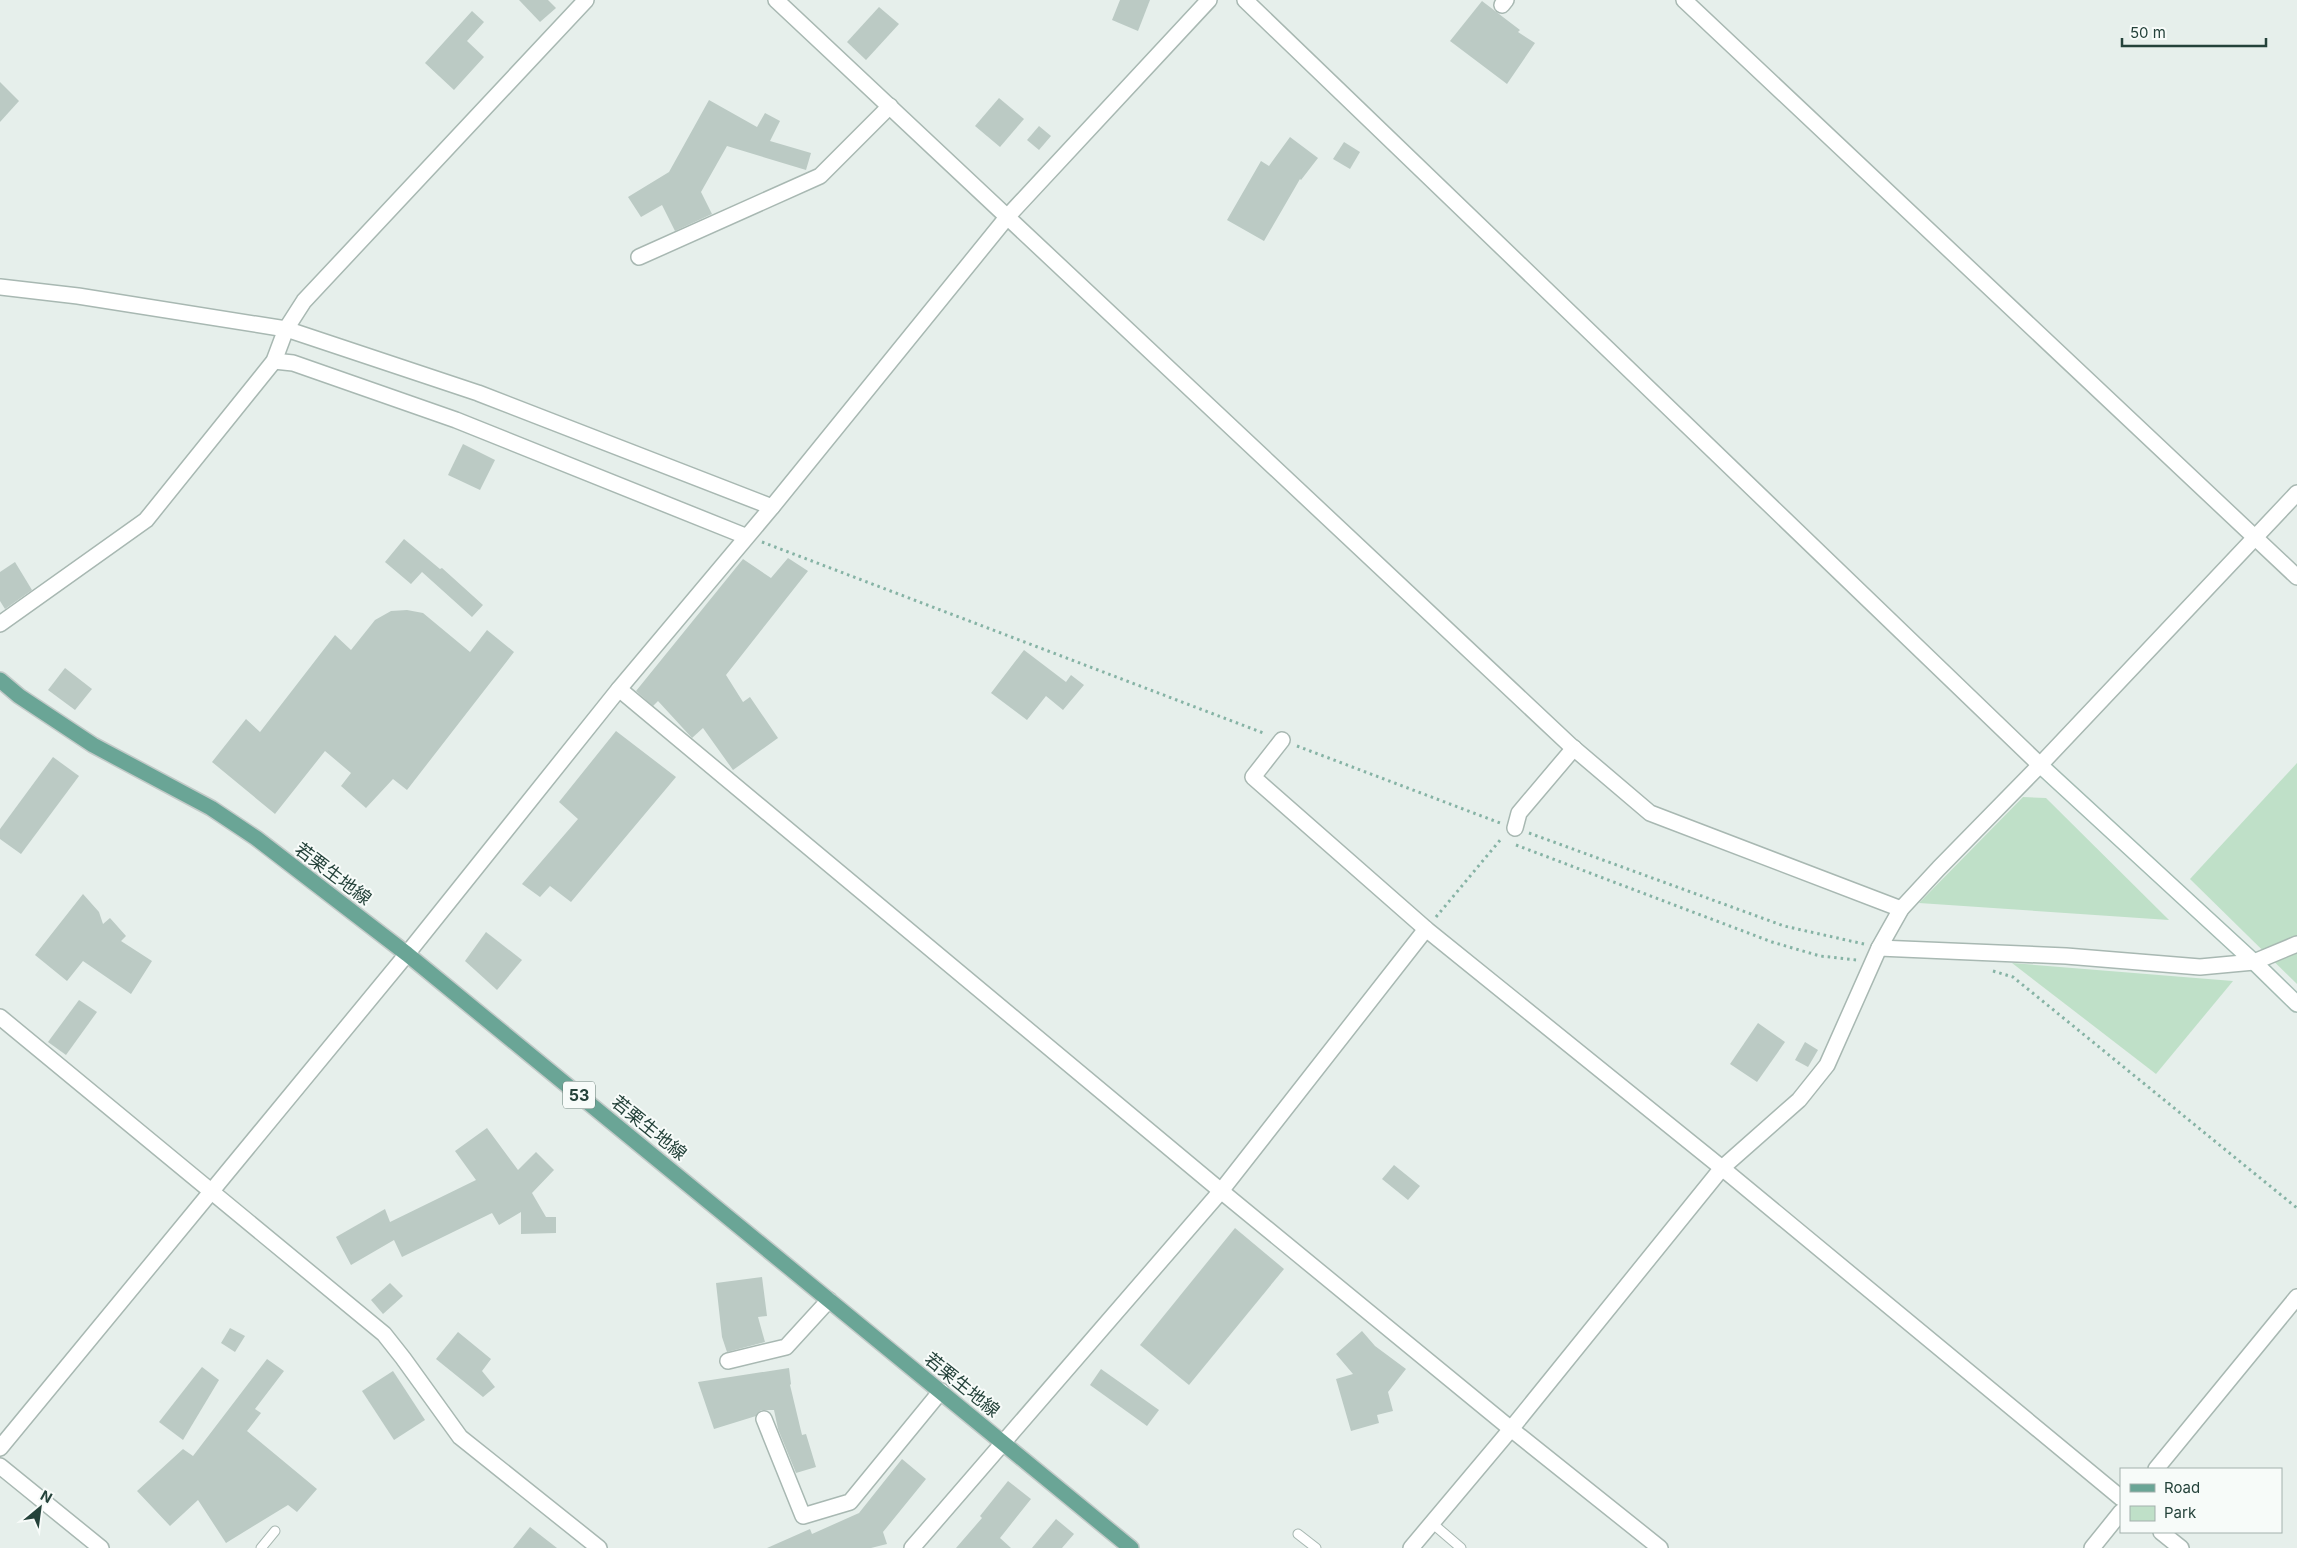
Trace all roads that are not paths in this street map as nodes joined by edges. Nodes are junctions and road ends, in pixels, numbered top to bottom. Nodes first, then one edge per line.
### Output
1 (586, 0) edge
2 (776, 0) edge
3 (1209, 0) edge
4 (1245, 0) edge
5 (1684, 0) edge
6 (890, 106) junction
7 (1008, 216) junction
8 (639, 257) dead end
9 (0, 287) edge
10 (286, 329) junction
11 (274, 361) junction
12 (2297, 493) edge
13 (772, 506) junction
14 (745, 536) junction
15 (2255, 537) junction
16 (2297, 577) edge
17 (0, 624) edge
18 (0, 680) edge
19 (619, 689) junction
20 (1282, 740) road end
21 (1574, 748) junction
22 (2040, 765) junction
23 (1516, 828) road end
24 (1901, 909) junction
25 (1426, 929) junction
26 (2297, 944) edge
27 (1879, 948) junction
28 (407, 954) junction
29 (2254, 962) junction
30 (2297, 1004) edge
31 (0, 1017) edge
32 (1722, 1168) junction
33 (1221, 1191) junction
34 (211, 1193) junction
35 (2297, 1297) edge
36 (829, 1300) junction
37 (728, 1361) dead end
38 (941, 1391) junction
39 (764, 1419) dead end
40 (1511, 1429) junction
41 (1005, 1443) junction
42 (0, 1448) edge
43 (0, 1466) edge
44 (2157, 1468) edge
45 (2120, 1497) edge
46 (2120, 1513) edge
47 (1432, 1523) junction
48 (275, 1531) dead end
49 (2162, 1533) edge
50 (1298, 1534) dead end
51 (101, 1548) edge
52 (260, 1548) edge
53 (599, 1548) edge
54 (912, 1548) edge
55 (1132, 1548) edge
56 (1316, 1548) edge
57 (1411, 1548) edge
58 (1461, 1548) edge
59 (1660, 1548) edge
60 (2092, 1548) edge
61 (2181, 1548) edge

1 - 10 street
2 - 6 street
3 - 7 street
4 - 22 street
5 - 15 street
6 - 7 street
6 - 8 street
7 - 13 street
7 - 21 street
9 - 10 street
10 - 11 street
10 - 13 street
11 - 14 street
11 - 17 street
12 - 15 street
13 - 14 street
14 - 19 street
15 - 16 street
15 - 22 street
18 - 28 main road, 若栗生地線 / 53
19 - 28 street
19 - 33 street
20 - 25 street
21 - 23 street
21 - 24 street
22 - 24 street
22 - 29 street
24 - 27 street
25 - 32 street
25 - 33 street
26 - 29 street
27 - 29 street
27 - 32 street
28 - 34 street
28 - 36 main road, 若栗生地線 / 53
29 - 30 street
31 - 34 street
32 - 40 street
32 - 45 street
33 - 40 street
33 - 41 street
34 - 42 street
34 - 53 street
35 - 44 street
36 - 37 street
36 - 38 main road, 若栗生地線 / 53
38 - 39 street
38 - 41 main road, 若栗生地線 / 53
40 - 47 street
40 - 59 street
41 - 54 street
41 - 55 main road, 若栗生地線 / 53
43 - 51 street
46 - 60 street
47 - 57 street
47 - 58 lane
48 - 52 lane
49 - 61 street
50 - 56 lane

